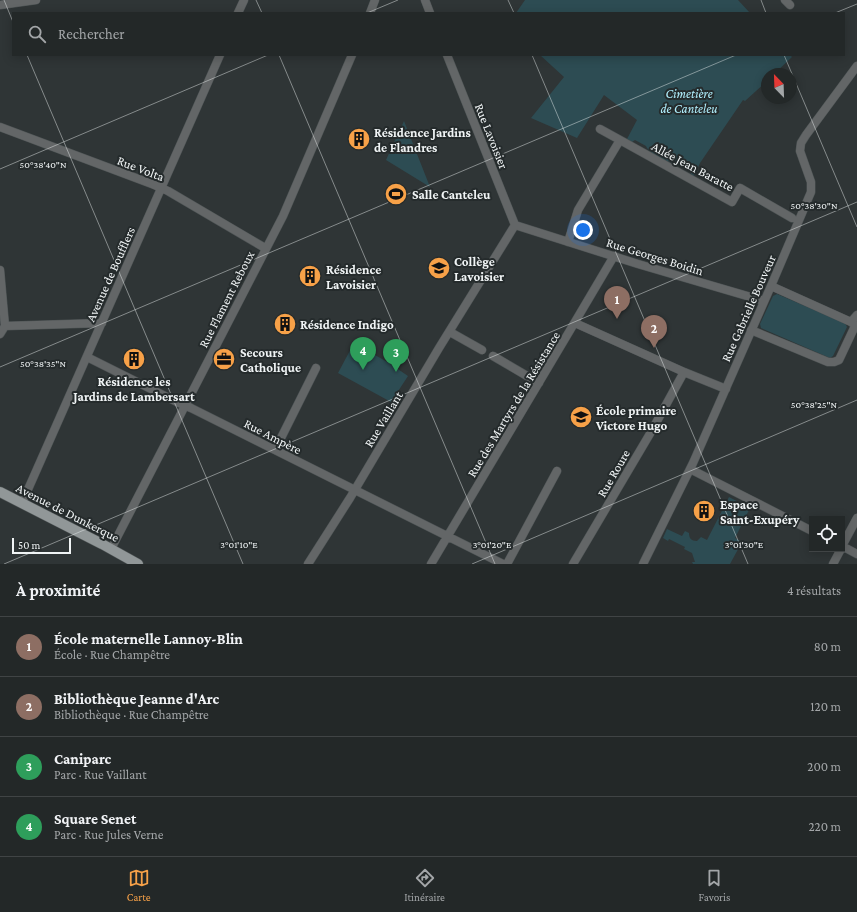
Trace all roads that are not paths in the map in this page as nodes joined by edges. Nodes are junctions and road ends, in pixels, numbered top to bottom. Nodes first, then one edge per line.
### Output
1 (36, 0) edge
2 (244, 0) edge
3 (376, 0) edge
4 (425, 0) edge
5 (0, 5) edge
6 (238, 12) edge
7 (370, 12) edge
8 (430, 12) edge
9 (220, 56) edge
10 (352, 56) edge
11 (447, 56) edge
12 (857, 66) edge
13 (0, 127) edge
14 (600, 129) dead end
15 (620, 140) junction
16 (161, 188) junction
17 (792, 218) dead end
18 (516, 226) junction
19 (568, 242) junction
20 (266, 248) junction
21 (614, 256) junction
22 (0, 270) edge
23 (771, 286) junction
24 (764, 301) junction
25 (857, 315) edge
26 (102, 323) junction
27 (575, 323) junction
28 (855, 325) edge
29 (5, 326) junction
30 (751, 330) junction
31 (450, 332) junction
32 (0, 334) edge
33 (482, 350) dead end
34 (87, 356) junction
35 (493, 356) dead end
36 (316, 368) dead end
37 (684, 372) junction
38 (539, 383) junction
39 (726, 389) junction
40 (185, 405) junction
41 (274, 450) junction
42 (690, 468) junction
43 (557, 471) dead end
44 (354, 490) junction
45 (0, 492) edge
46 (22, 503) junction
47 (857, 518) edge
48 (809, 529) edge
49 (448, 537) junction
50 (845, 540) edge
51 (111, 549) junction
52 (845, 550) edge
53 (839, 552) edge
54 (857, 554) edge
55 (124, 557) junction
56 (133, 564) edge
57 (138, 564) edge
58 (308, 564) edge
59 (431, 564) edge
60 (502, 564) edge
61 (506, 564) edge
62 (573, 564) edge
63 (643, 564) edge
64 (833, 564) edge

1 - 5 street
2 - 6 street
3 - 7 street
4 - 8 street
9 - 16 street, Avenue de Boufflers
10 - 20 street, Rue Flament Reboux
11 - 18 street, Rue Lavoisier
12 - 23 street, Rue Gabrielle Bouveur
13 - 16 street, Rue Volta
14 - 15 street, Allée Jean Baratte
15 - 17 street, Allée Jean Baratte
15 - 19 street
16 - 20 street, Rue Volta
16 - 26 street, Avenue de Boufflers
18 - 19 street, Rue Georges Boidin
18 - 31 street, Rue Vaillant
19 - 21 street, Rue Georges Boidin
20 - 40 street, Rue Flament Reboux
21 - 24 street, Rue Georges Boidin
21 - 27 street, Rue des Martyrs de la Résistance
22 - 29 street
23 - 24 street, Rue Gabrielle Bouveur
23 - 28 street
24 - 30 street, Rue Gabrielle Bouveur
25 - 28 street
26 - 29 street
26 - 34 street, Avenue de Boufflers
27 - 37 street
27 - 38 street, Rue des Martyrs de la Résistance
28 - 30 street
29 - 32 street
30 - 39 street, Rue Gabrielle Bouveur
31 - 33 street
31 - 44 street, Rue Vaillant
34 - 40 street, Rue Ampère
34 - 46 street, Avenue de Boufflers
35 - 38 street
36 - 41 street
37 - 39 street
37 - 62 street, Rue Roure
38 - 49 street, Rue des Martyrs de la Résistance
39 - 42 street, Rue Gabrielle Bouveur
40 - 41 street, Rue Ampère
40 - 51 street, Rue Flament Reboux
41 - 44 street, Rue Ampère
42 - 48 street
42 - 63 street, Rue Gabrielle Bouveur
43 - 61 street
44 - 49 street, Rue Ampère
44 - 58 street, Rue Vaillant
45 - 46 main road, Avenue de Dunkerque
46 - 51 main road, Avenue de Dunkerque
47 - 50 street
49 - 59 street, Rue des Martyrs de la Résistance
49 - 60 street, Rue Ampère
51 - 55 main road, Avenue de Dunkerque
52 - 54 street
53 - 64 street
55 - 56 main road, Avenue de Dunkerque
55 - 57 main road, Avenue de Dunkerque

